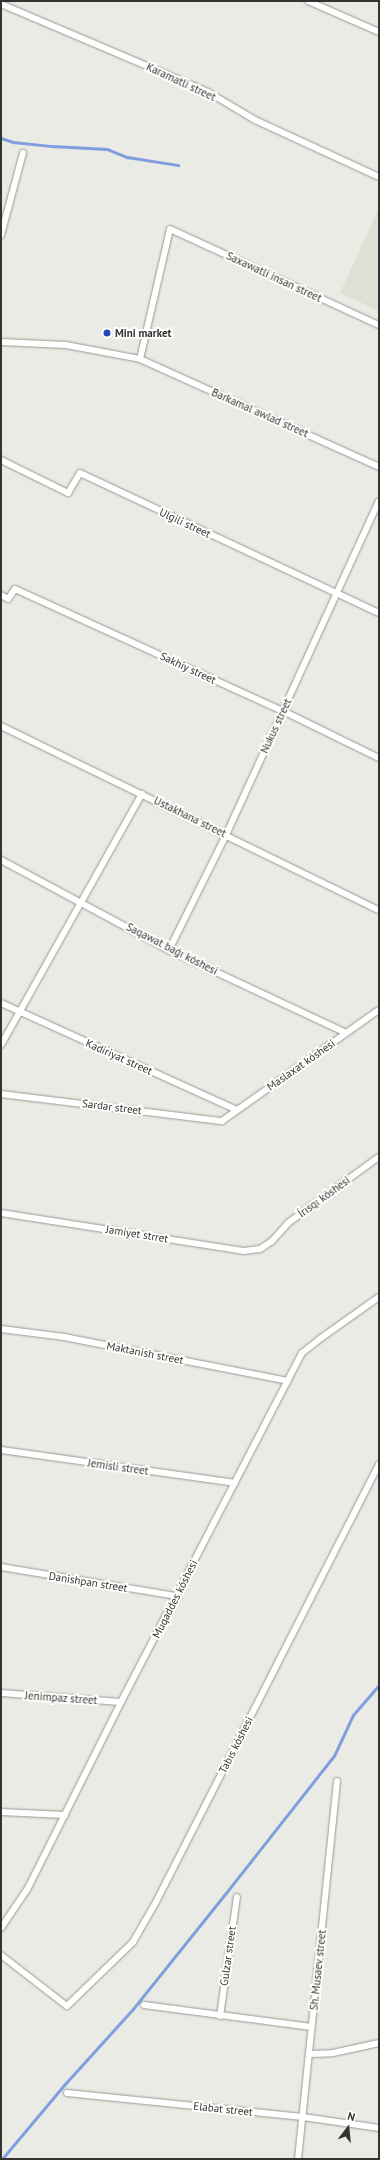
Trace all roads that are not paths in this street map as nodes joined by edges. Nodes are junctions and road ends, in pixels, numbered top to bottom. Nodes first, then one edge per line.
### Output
1 (308, 1) edge
2 (1, 4) edge
3 (379, 32) edge
4 (23, 153) dead end
5 (379, 177) edge
6 (1, 235) edge
7 (379, 325) edge
8 (1, 342) edge
9 (140, 359) junction
10 (1, 460) edge
11 (379, 467) edge
12 (379, 501) edge
13 (337, 594) junction
14 (1, 595) edge
15 (379, 613) edge
16 (283, 711) junction
17 (1, 726) edge
18 (379, 758) edge
19 (142, 794) junction
20 (226, 835) junction
21 (1, 860) edge
22 (81, 901) junction
23 (379, 910) edge
24 (169, 950) junction
25 (1, 1003) edge
26 (379, 1010) edge
27 (19, 1012) junction
28 (346, 1033) junction
29 (1, 1045) edge
30 (1, 1094) edge
31 (237, 1110) junction
32 (222, 1121) joint
33 (379, 1156) edge
34 (1, 1213) edge
35 (272, 1241) joint
36 (379, 1297) edge
37 (1, 1329) edge
38 (288, 1381) junction
39 (1, 1450) edge
40 (379, 1464) edge
41 (235, 1483) junction
42 (1, 1567) edge
43 (176, 1596) junction
44 (1, 1693) edge
45 (121, 1702) junction
46 (337, 1781) dead end
47 (1, 1812) edge
48 (65, 1815) junction
49 (237, 1897) dead end
50 (1, 1928) edge
51 (1, 1956) edge
52 (144, 2005) dead end
53 (220, 2016) junction
54 (312, 2027) junction
55 (379, 2043) edge
56 (310, 2054) junction
57 (67, 2094) dead end
58 (303, 2118) junction
59 (379, 2128) edge
60 (298, 2159) edge

1 - 3 street
2 - 5 street, Karamatli street
4 - 6 street
7 - 9 street, Saxawatli insan street
8 - 9 street, Barkamal awlad street
9 - 11 street, Barkamal awlad street
10 - 13 street, Ulgili street
12 - 13 street, Nukus street
13 - 15 street, Ulgili street
13 - 16 street, Nukus street
14 - 16 street, Sakhiy street
16 - 18 street, Sakhiy street
16 - 20 street, Nukus street
17 - 19 street, Ustakhana street
19 - 20 street, Ustakhana street
19 - 22 street
20 - 23 street, Ustakhana street
20 - 24 street, Nukus street
21 - 22 street, Saqawat baǵı kóshesi
22 - 24 street, Saqawat baǵı kóshesi
22 - 27 street
24 - 28 street, Saqawat baǵı kóshesi
25 - 27 street, Kadiriyat street
26 - 28 street, Maslaxat kóshesi
27 - 29 street
27 - 31 street, Kadiriyat street
28 - 31 street, Maslaxat kóshesi
30 - 32 street, Sardar street
31 - 32 street, Maslaxat kóshesi
33 - 35 street, Írısqı kóshesi
34 - 35 street, Jamiyet strret
36 - 38 street, Muqaddes kóshesi
37 - 38 street, Maktanish street
38 - 41 street, Muqaddes kóshesi
39 - 41 street, Jemisli street
40 - 51 street, Tabıs kóshesi
41 - 43 street, Muqaddes kóshesi
42 - 43 street, Danishpan street
43 - 45 street, Muqaddes kóshesi
44 - 45 street, Jenimpaz street
45 - 48 street, Muqaddes kóshesi
46 - 54 street, Sh. Musaev street
47 - 48 street
48 - 50 street, Muqaddes kóshesi
49 - 53 street, Gulzar street
52 - 53 street
53 - 54 street
54 - 56 street, Sh. Musaev street
55 - 56 street
56 - 58 street, Sh. Musaev street
57 - 58 street, Elabat street
58 - 59 street, Elabat street
58 - 60 street, Sh. Musaev street

